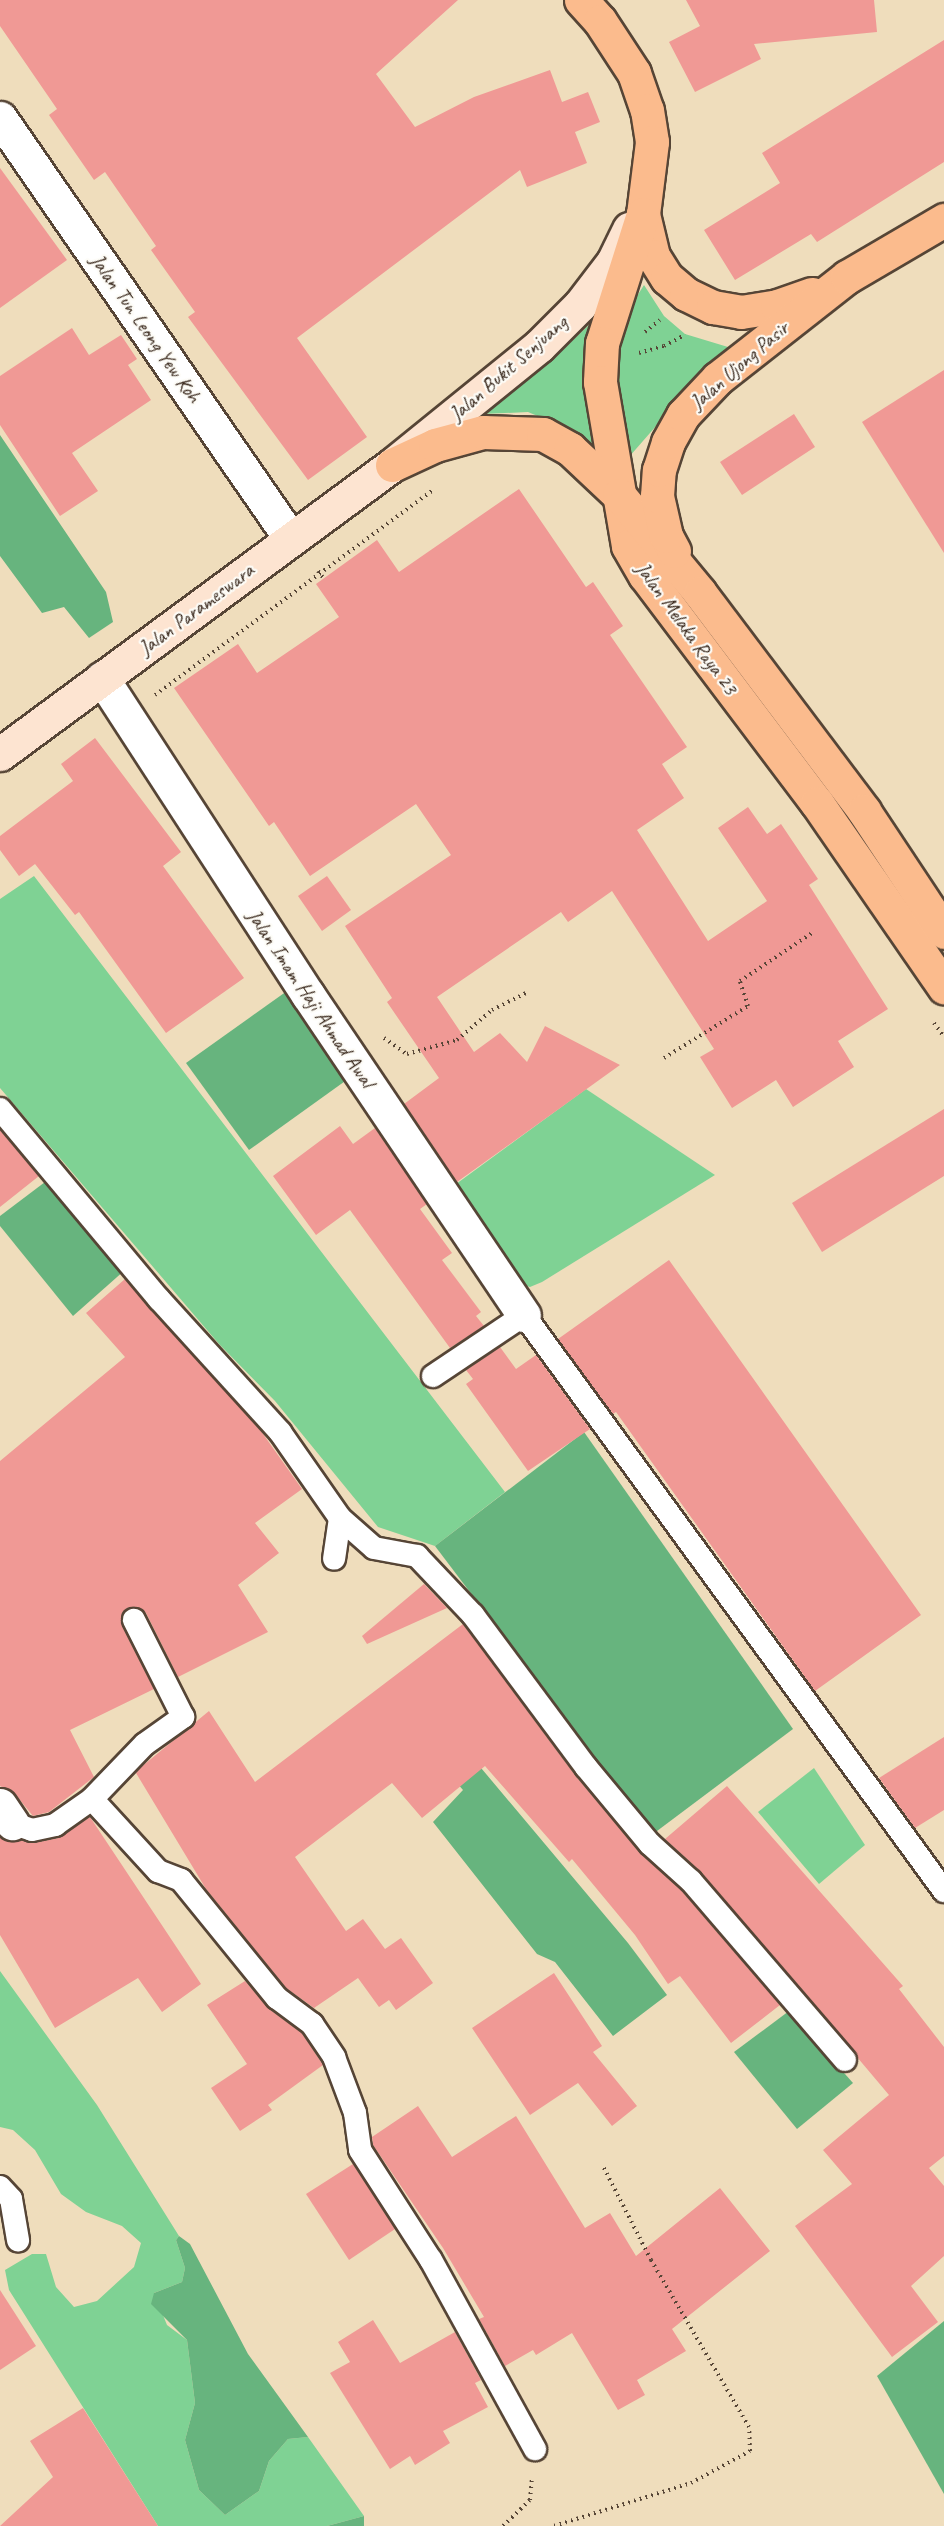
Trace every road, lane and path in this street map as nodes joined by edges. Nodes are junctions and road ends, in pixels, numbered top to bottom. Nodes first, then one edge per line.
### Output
1 (581, 0) edge
2 (0, 118) edge
3 (645, 201) junction
4 (944, 220) edge
5 (847, 277) junction
6 (685, 334) dead end
7 (631, 354) dead end
8 (392, 465) junction
9 (440, 485) dead end
10 (619, 495) junction
11 (291, 539) junction
12 (318, 571) junction
13 (324, 579) dead end
14 (689, 580) junction
15 (102, 678) junction
16 (154, 702) dead end
17 (0, 754) edge
18 (944, 932) edge
19 (812, 933) dead end
20 (944, 987) edge
21 (528, 992) dead end
22 (373, 1032) dead end
23 (664, 1058) dead end
24 (0, 1109) edge
25 (524, 1315) junction
26 (433, 1376) dead end
27 (340, 1518) junction
28 (334, 1559) dead end
29 (135, 1620) dead end
30 (92, 1800) junction
31 (6, 1814) edge
32 (944, 1892) edge
33 (845, 2060) dead end
34 (603, 2166) dead end
35 (0, 2187) edge
36 (18, 2240) dead end
37 (535, 2449) joint
38 (503, 2526) edge
39 (554, 2526) edge

1 - 3 main road, Jalan Bukit Senjuang
2 - 11 street, Jalan Tun Leong Yew Koh
3 - 5 main road
3 - 8 main road, Jalan Bukit Senjuang
3 - 10 main road, Jalan Melaka Raya 23
4 - 5 main road, Jalan Ujong Pasir
5 - 14 main road, Jalan Ujong Pasir
6 - 7 path
8 - 10 main road
8 - 11 main road, Jalan Parameswara
9 - 12 path
10 - 14 main road
10 - 20 main road, Jalan Melaka Raya 23
11 - 15 main road, Jalan Parameswara
12 - 13 path
12 - 16 path
14 - 18 main road, Jalan Melaka Raya 23
15 - 17 main road, Jalan Parameswara
15 - 25 street, Jalan Imam Haji Ahmad Awal
19 - 23 path
21 - 22 path
24 - 27 lane
25 - 26 lane
25 - 32 lane
27 - 28 lane
27 - 33 lane
29 - 30 lane
30 - 31 lane
30 - 37 lane
34 - 39 path
35 - 36 lane
37 - 38 path

